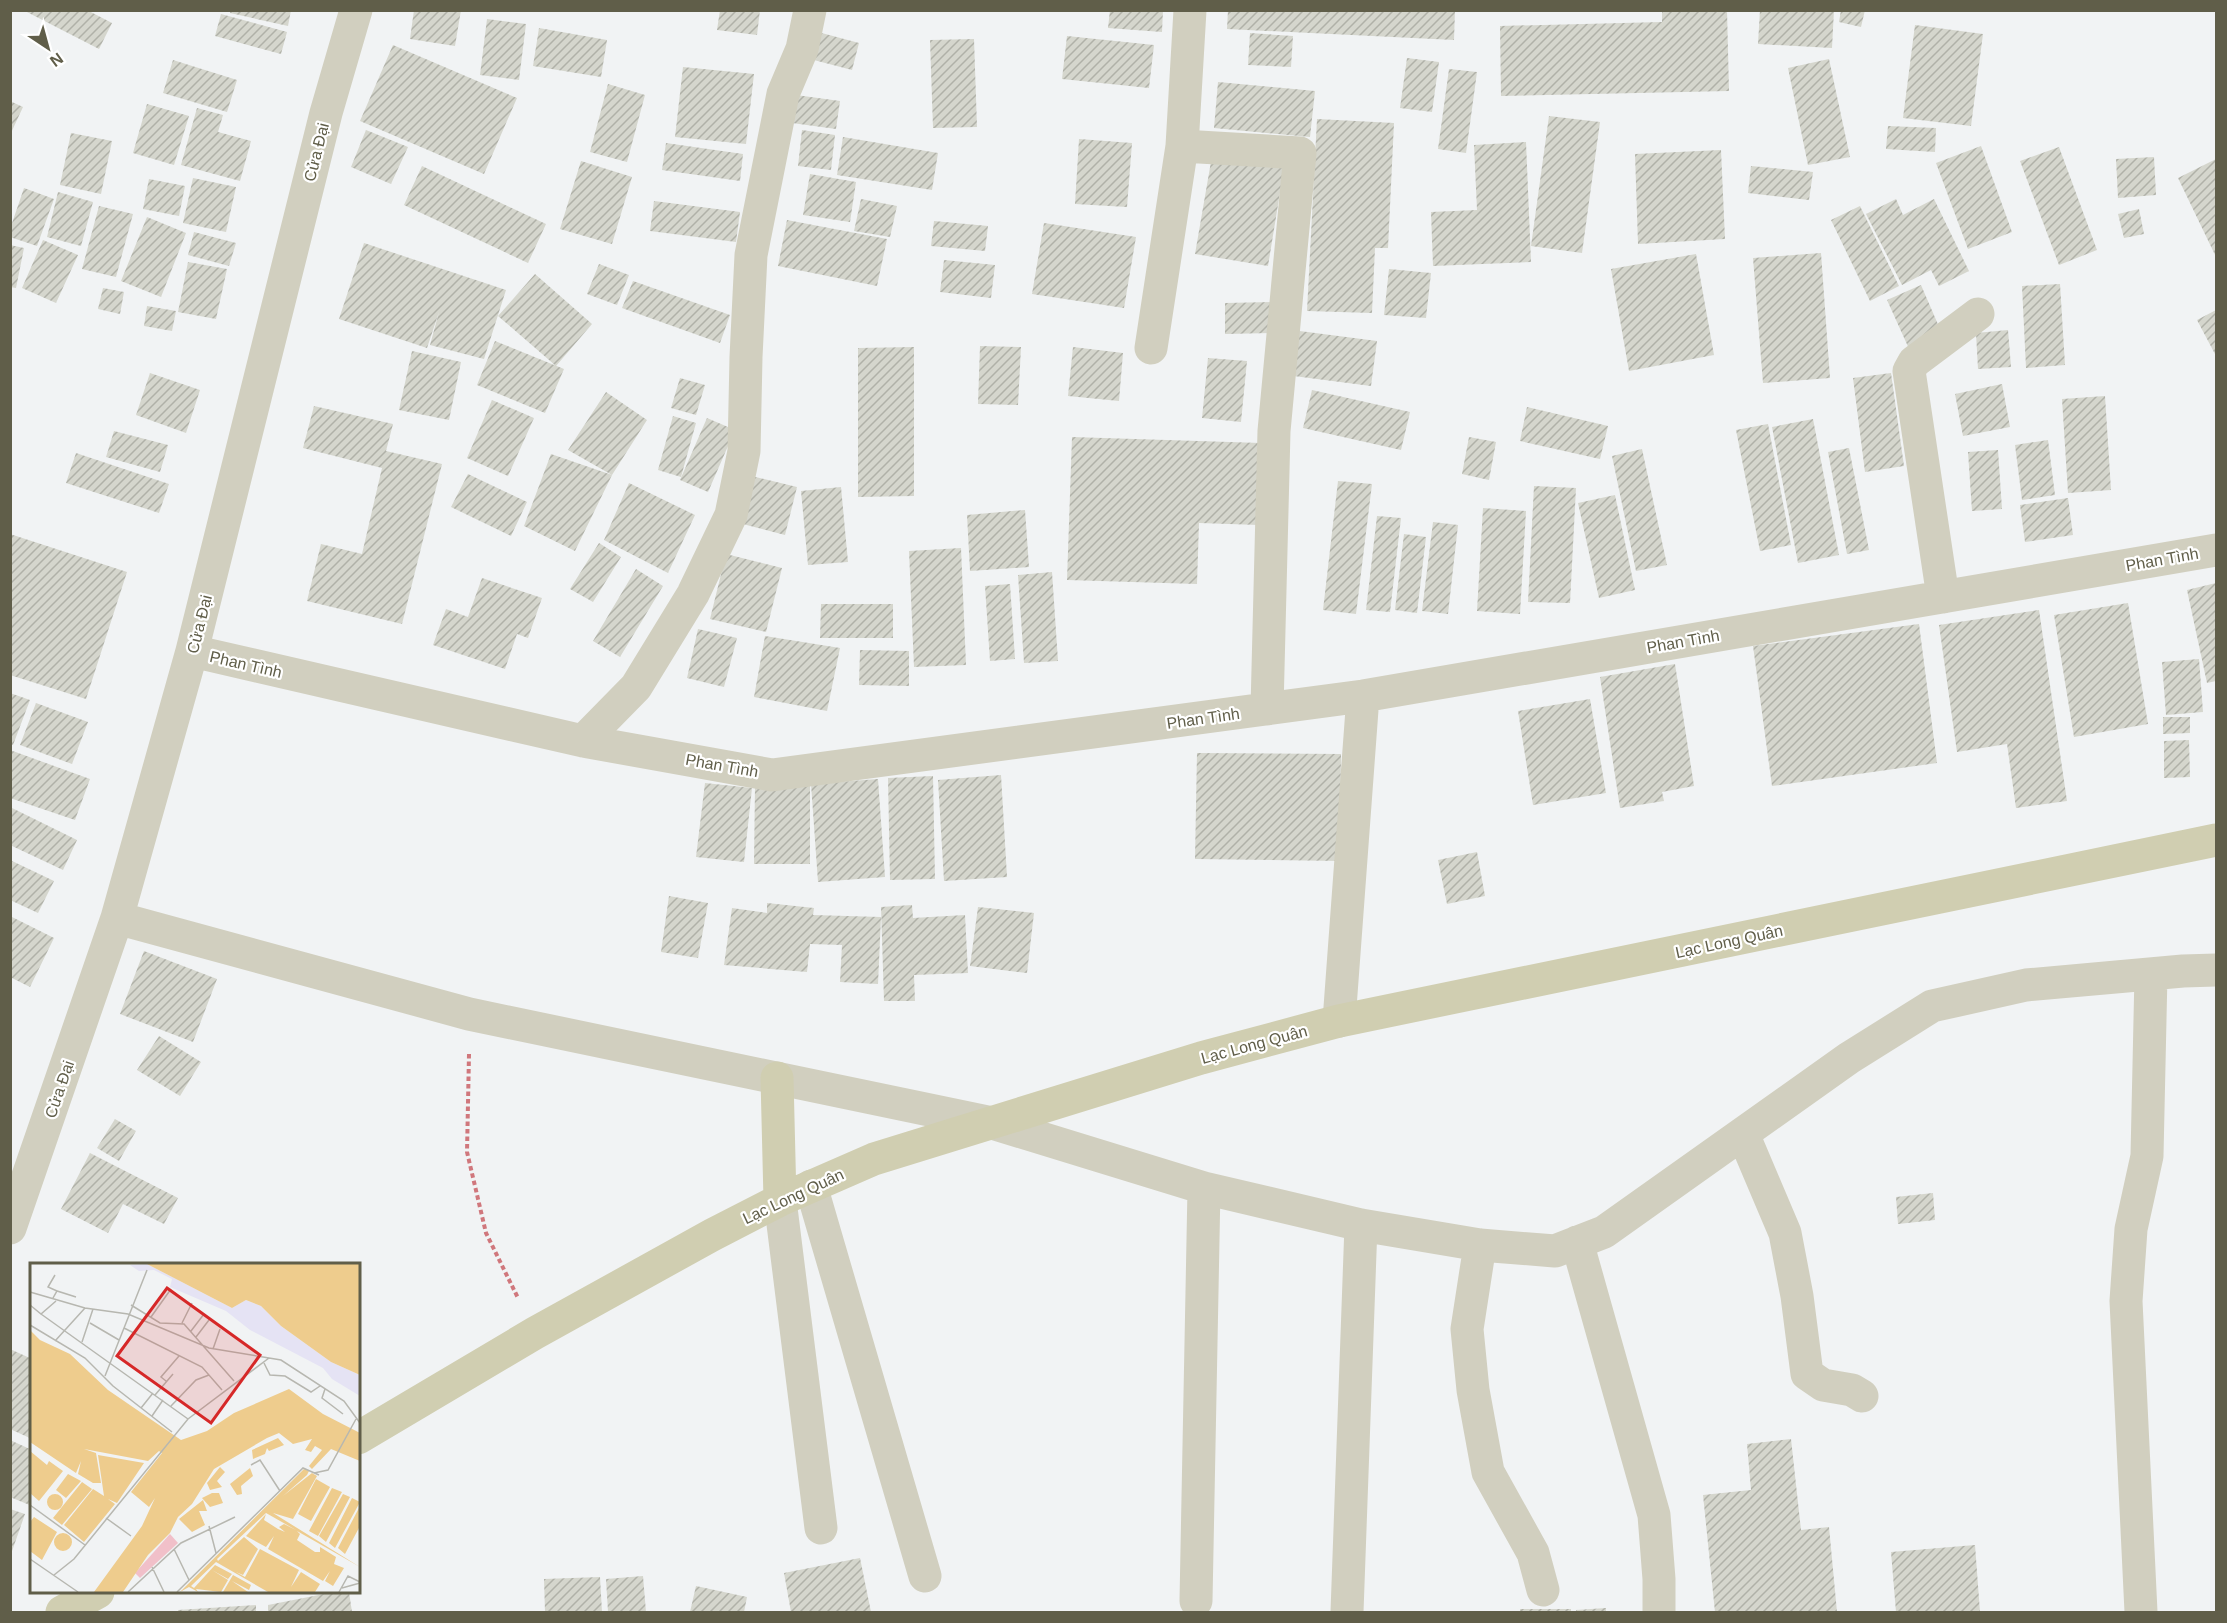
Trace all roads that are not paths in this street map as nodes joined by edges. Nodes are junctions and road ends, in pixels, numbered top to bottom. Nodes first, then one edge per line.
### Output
1 (356, 10) edge
2 (810, 10) edge
3 (1191, 10) edge
4 (1182, 146) junction
5 (1978, 314) dead end
6 (1151, 348) dead end
7 (2217, 550) edge
8 (1943, 597) junction
9 (192, 651) junction
10 (1364, 696) junction
11 (1267, 709) junction
12 (583, 741) junction
13 (2217, 840) edge
14 (117, 918) junction
15 (2217, 970) edge
16 (2151, 974) junction
17 (1339, 1021) junction
18 (777, 1078) junction
19 (992, 1123) junction
20 (1743, 1134) junction
21 (811, 1186) junction
22 (1204, 1188) junction
23 (780, 1200) junction
24 (1361, 1226) junction
25 (10, 1228) edge
26 (1577, 1242) junction
27 (1480, 1245) junction
28 (1862, 1396) dead end
29 (360, 1437) edge
30 (821, 1528) dead end
31 (925, 1576) dead end
32 (1543, 1590) dead end
33 (96, 1593) edge
34 (1196, 1601) dead end
35 (62, 1612) edge
36 (1347, 1612) edge
37 (1659, 1612) edge
38 (2141, 1612) edge

1 - 9 street, Cửa Đại
2 - 12 street
3 - 4 street
4 - 6 street
4 - 11 street
5 - 8 street
7 - 8 street, Phan Tình
8 - 10 street, Phan Tình
9 - 12 street, Phan Tình
9 - 14 street, Cửa Đại
10 - 11 street, Phan Tình
10 - 17 street
11 - 12 street, Phan Tình
13 - 17 main road, Lạc Long Quân
14 - 18 street
14 - 25 street, Cửa Đại
15 - 16 street
16 - 20 street
16 - 38 street
17 - 19 main road, Lạc Long Quân
18 - 19 street
18 - 23 main road
19 - 21 main road, Lạc Long Quân
19 - 22 street
20 - 26 street
20 - 28 street
21 - 23 main road, Lạc Long Quân
21 - 31 street
22 - 24 street
22 - 34 street
23 - 29 main road, Lạc Long Quân
23 - 30 street
24 - 27 street
24 - 36 street
26 - 27 street
26 - 37 street
27 - 32 street
33 - 35 main road

